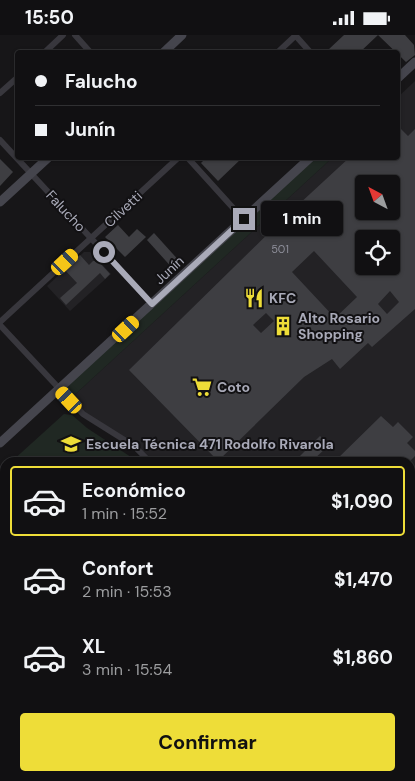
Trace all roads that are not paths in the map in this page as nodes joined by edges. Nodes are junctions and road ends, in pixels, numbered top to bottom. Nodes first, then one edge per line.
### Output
1 (63, 35) edge
2 (75, 35) edge
3 (182, 35) edge
4 (295, 35) edge
5 (47, 50) edge
6 (88, 50) edge
7 (166, 50) edge
8 (280, 50) edge
9 (308, 50) edge
10 (415, 62) edge
11 (400, 76) edge
12 (15, 80) edge
13 (0, 93) edge
14 (0, 140) edge
15 (15, 156) edge
16 (18, 160) edge
17 (46, 160) edge
18 (176, 160) edge
19 (190, 160) edge
20 (308, 160) edge
21 (31, 174) junction
22 (0, 203) edge
23 (244, 219) junction
24 (91, 238) junction
25 (152, 304) junction
26 (0, 323) edge
27 (59, 389) junction
28 (0, 443) edge
29 (144, 457) edge

1 - 5 street
2 - 6 street
3 - 7 main road
4 - 8 street
4 - 9 street
10 - 11 main road
12 - 13 street
14 - 15 street, Falucho
16 - 21 street, Falucho
17 - 21 main road
18 - 24 street, Cilvetti
19 - 23 street
20 - 23 main road, Junín
21 - 22 main road
21 - 24 street, Falucho
23 - 25 main road, Junín
24 - 25 street, Falucho
24 - 26 street, Cilvetti
25 - 27 main road, Junín
26 - 27 street
27 - 28 main road, Junín
27 - 29 street

